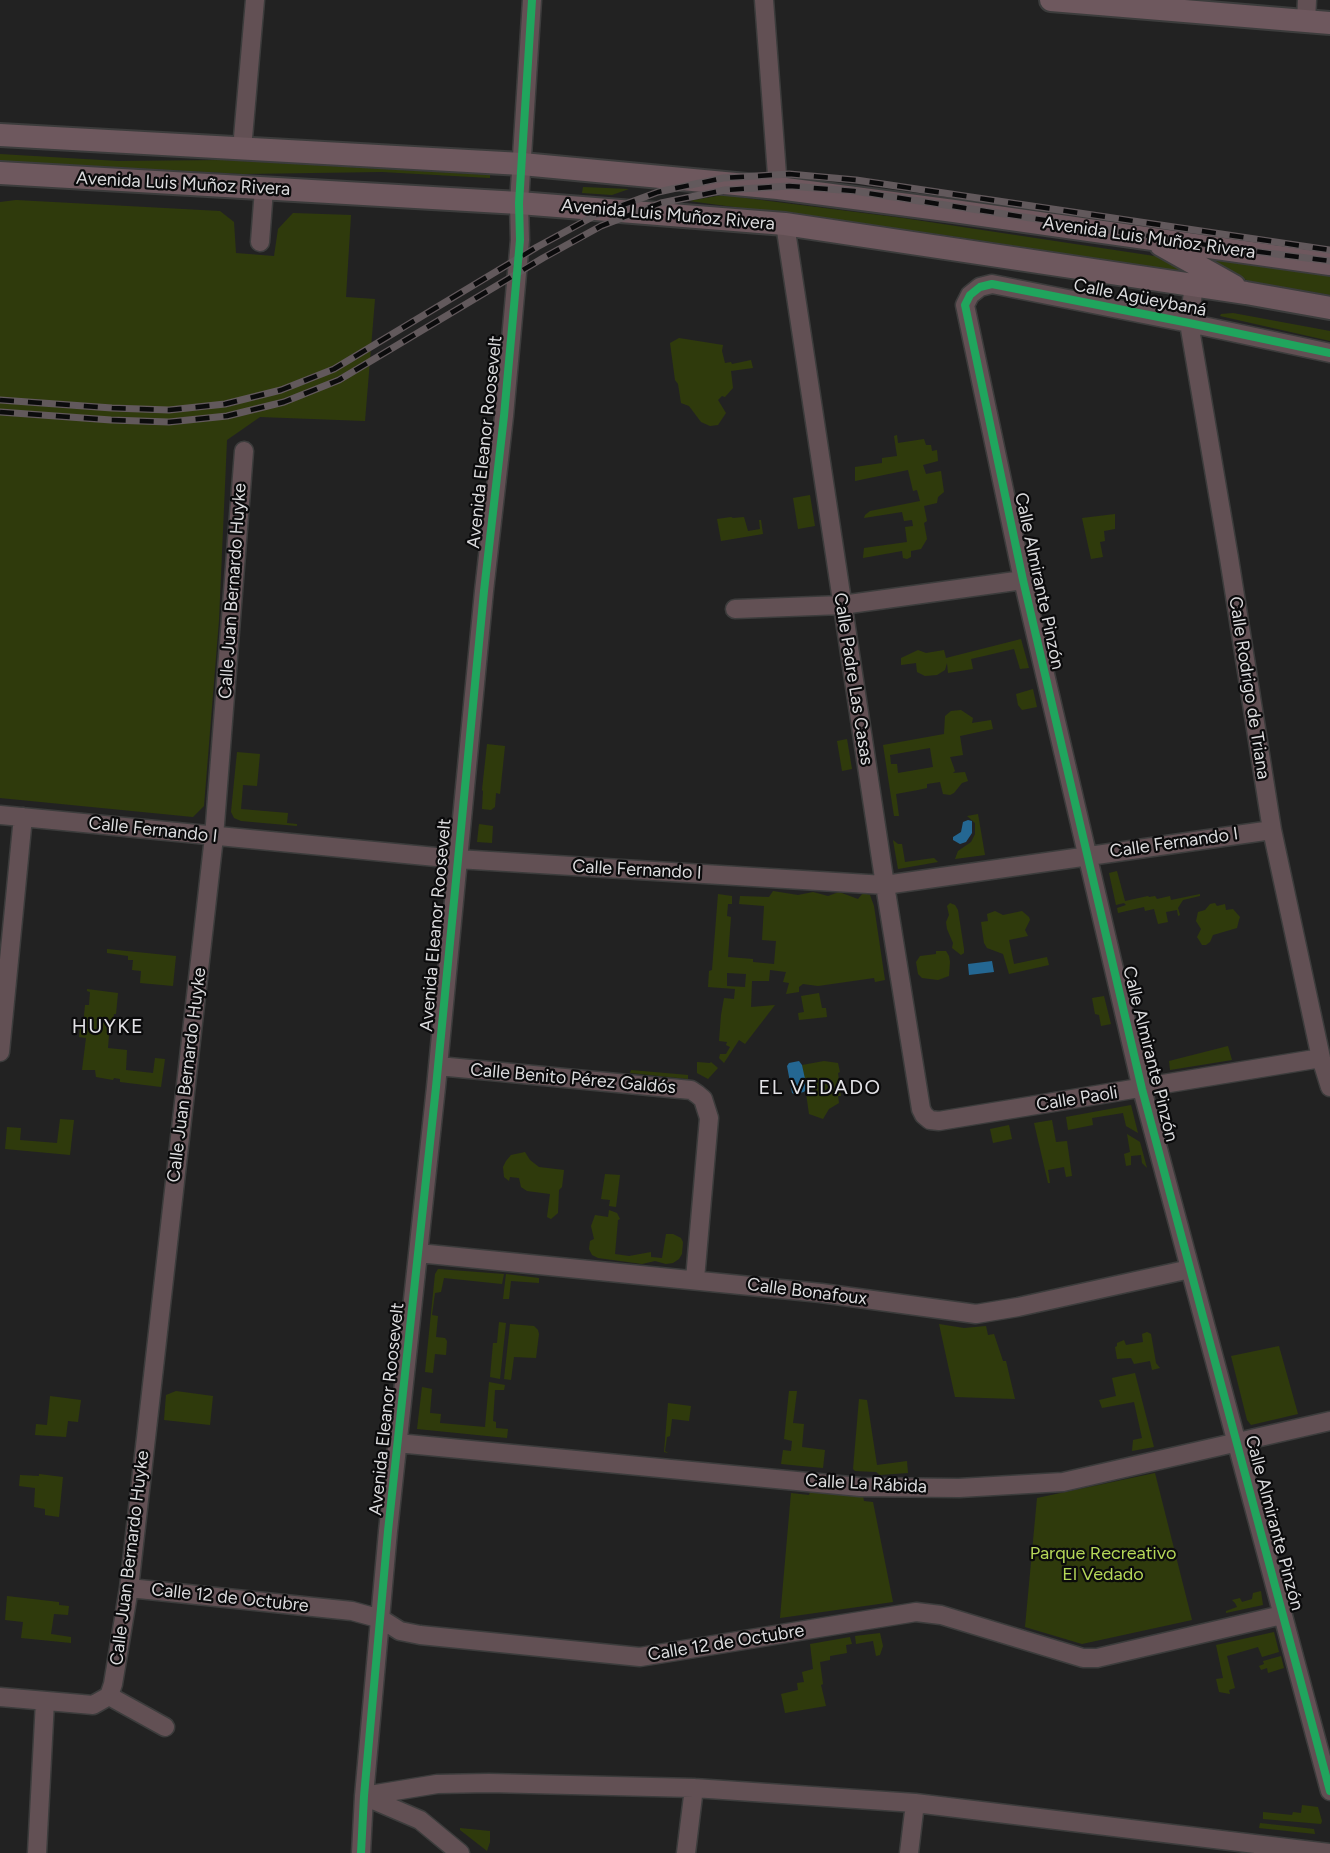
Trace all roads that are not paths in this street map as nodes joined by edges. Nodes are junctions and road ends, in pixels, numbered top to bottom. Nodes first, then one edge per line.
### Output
1 (255, 0) edge
2 (532, 0) edge
3 (764, 0) edge
4 (1052, 0) edge
5 (1306, 11) edge
6 (1330, 23) edge
7 (0, 135) edge
8 (242, 149) junction
9 (522, 164) junction
10 (4, 175) edge
11 (778, 188) junction
12 (264, 189) junction
13 (519, 203) junction
14 (785, 224) junction
15 (1149, 238) junction
16 (260, 242) dead end
17 (1330, 264) edge
18 (1194, 285) junction
19 (1246, 293) junction
20 (1330, 308) edge
21 (966, 317) joint
22 (1189, 322) junction
23 (1330, 353) edge
24 (244, 451) dead end
25 (1023, 580) junction
26 (842, 605) junction
27 (735, 609) dead end
28 (0, 815) edge
29 (23, 817) junction
30 (1272, 830) junction
31 (214, 837) junction
32 (1086, 855) junction
33 (457, 859) junction
34 (885, 885) junction
35 (0, 1052) edge
36 (1321, 1058) junction
37 (438, 1066) junction
38 (1330, 1087) edge
39 (1142, 1089) junction
40 (939, 1121) joint
41 (418, 1253) junction
42 (1190, 1269) junction
43 (695, 1280) junction
44 (1330, 1421) edge
45 (1237, 1442) junction
46 (397, 1443) junction
47 (129, 1587) junction
48 (1282, 1615) junction
49 (381, 1619) junction
50 (109, 1696) junction
51 (0, 1697) edge
52 (45, 1701) junction
53 (165, 1727) dead end
54 (694, 1788) junction
55 (1330, 1791) edge
56 (364, 1796) junction
57 (915, 1803) junction
58 (37, 1853) edge
59 (361, 1853) edge
60 (460, 1853) edge
61 (687, 1853) edge
62 (909, 1853) edge
63 (1330, 1853) edge

1 - 8 street
2 - 9 street, Avenida Eleanor Roosevelt
3 - 11 street
4 - 5 main road
5 - 6 main road
7 - 8 main road, Avenida Luis Muñoz Rivera
8 - 9 main road, Avenida Luis Muñoz Rivera
9 - 11 main road, Avenida Luis Muñoz Rivera
9 - 13 street, Avenida Eleanor Roosevelt
10 - 12 main road, Avenida Luis Muñoz Rivera
11 - 15 main road, Avenida Luis Muñoz Rivera
12 - 13 main road, Avenida Luis Muñoz Rivera
12 - 16 street
13 - 14 main road, Avenida Luis Muñoz Rivera
13 - 33 street, Avenida Eleanor Roosevelt
14 - 18 main road, Avenida Luis Muñoz Rivera
14 - 26 street, Calle Padre Las Casas
15 - 17 main road, Avenida Luis Muñoz Rivera
15 - 19 main road
18 - 19 main road, Avenida Luis Muñoz Rivera
18 - 22 street, Calle Rodrigo de Triana
19 - 20 main road, Avenida Luis Muñoz Rivera
21 - 22 street, Calle Agüeybaná
21 - 25 street, Calle Almirante Pinzón
22 - 23 street, Calle Agüeybaná
22 - 30 street, Calle Rodrigo de Triana
24 - 31 street, Calle Juan Bernardo Huyke
25 - 26 street
25 - 32 street, Calle Almirante Pinzón
26 - 27 street
26 - 34 street, Calle Padre Las Casas
28 - 29 street, Calle Fernando I
29 - 31 street, Calle Fernando I
29 - 35 street
30 - 32 street, Calle Fernando I
30 - 36 street, Calle Rodrigo de Triana
31 - 33 street, Calle Fernando I
31 - 47 street, Calle Juan Bernardo Huyke
32 - 34 street, Calle Fernando I
32 - 39 street, Calle Almirante Pinzón
33 - 34 street, Calle Fernando I
33 - 37 street, Avenida Eleanor Roosevelt
34 - 40 street, Calle Padre Las Casas
36 - 38 street, Calle Rodrigo de Triana
36 - 39 street, Calle Paoli
37 - 41 street, Avenida Eleanor Roosevelt
37 - 43 street, Calle Benito Pérez Galdós
39 - 40 street, Calle Paoli
39 - 42 street, Calle Almirante Pinzón
41 - 43 street, Calle Bonafoux
41 - 46 street, Avenida Eleanor Roosevelt
42 - 43 street, Calle Bonafoux
42 - 45 street, Calle Almirante Pinzón
44 - 45 street, Calle La Rábida
45 - 46 street, Calle La Rábida
45 - 48 street, Calle Almirante Pinzón
46 - 49 street, Avenida Eleanor Roosevelt
47 - 49 street, Calle 12 de Octubre
47 - 50 street, Calle Juan Bernardo Huyke
48 - 49 street, Calle 12 de Octubre
48 - 55 street, Calle Almirante Pinzón
49 - 56 street, Avenida Eleanor Roosevelt
50 - 52 street
50 - 53 street
51 - 52 street
52 - 58 street
54 - 56 street
54 - 57 street
54 - 61 street
56 - 59 street, Avenida Eleanor Roosevelt
56 - 60 street
57 - 62 street
57 - 63 street

